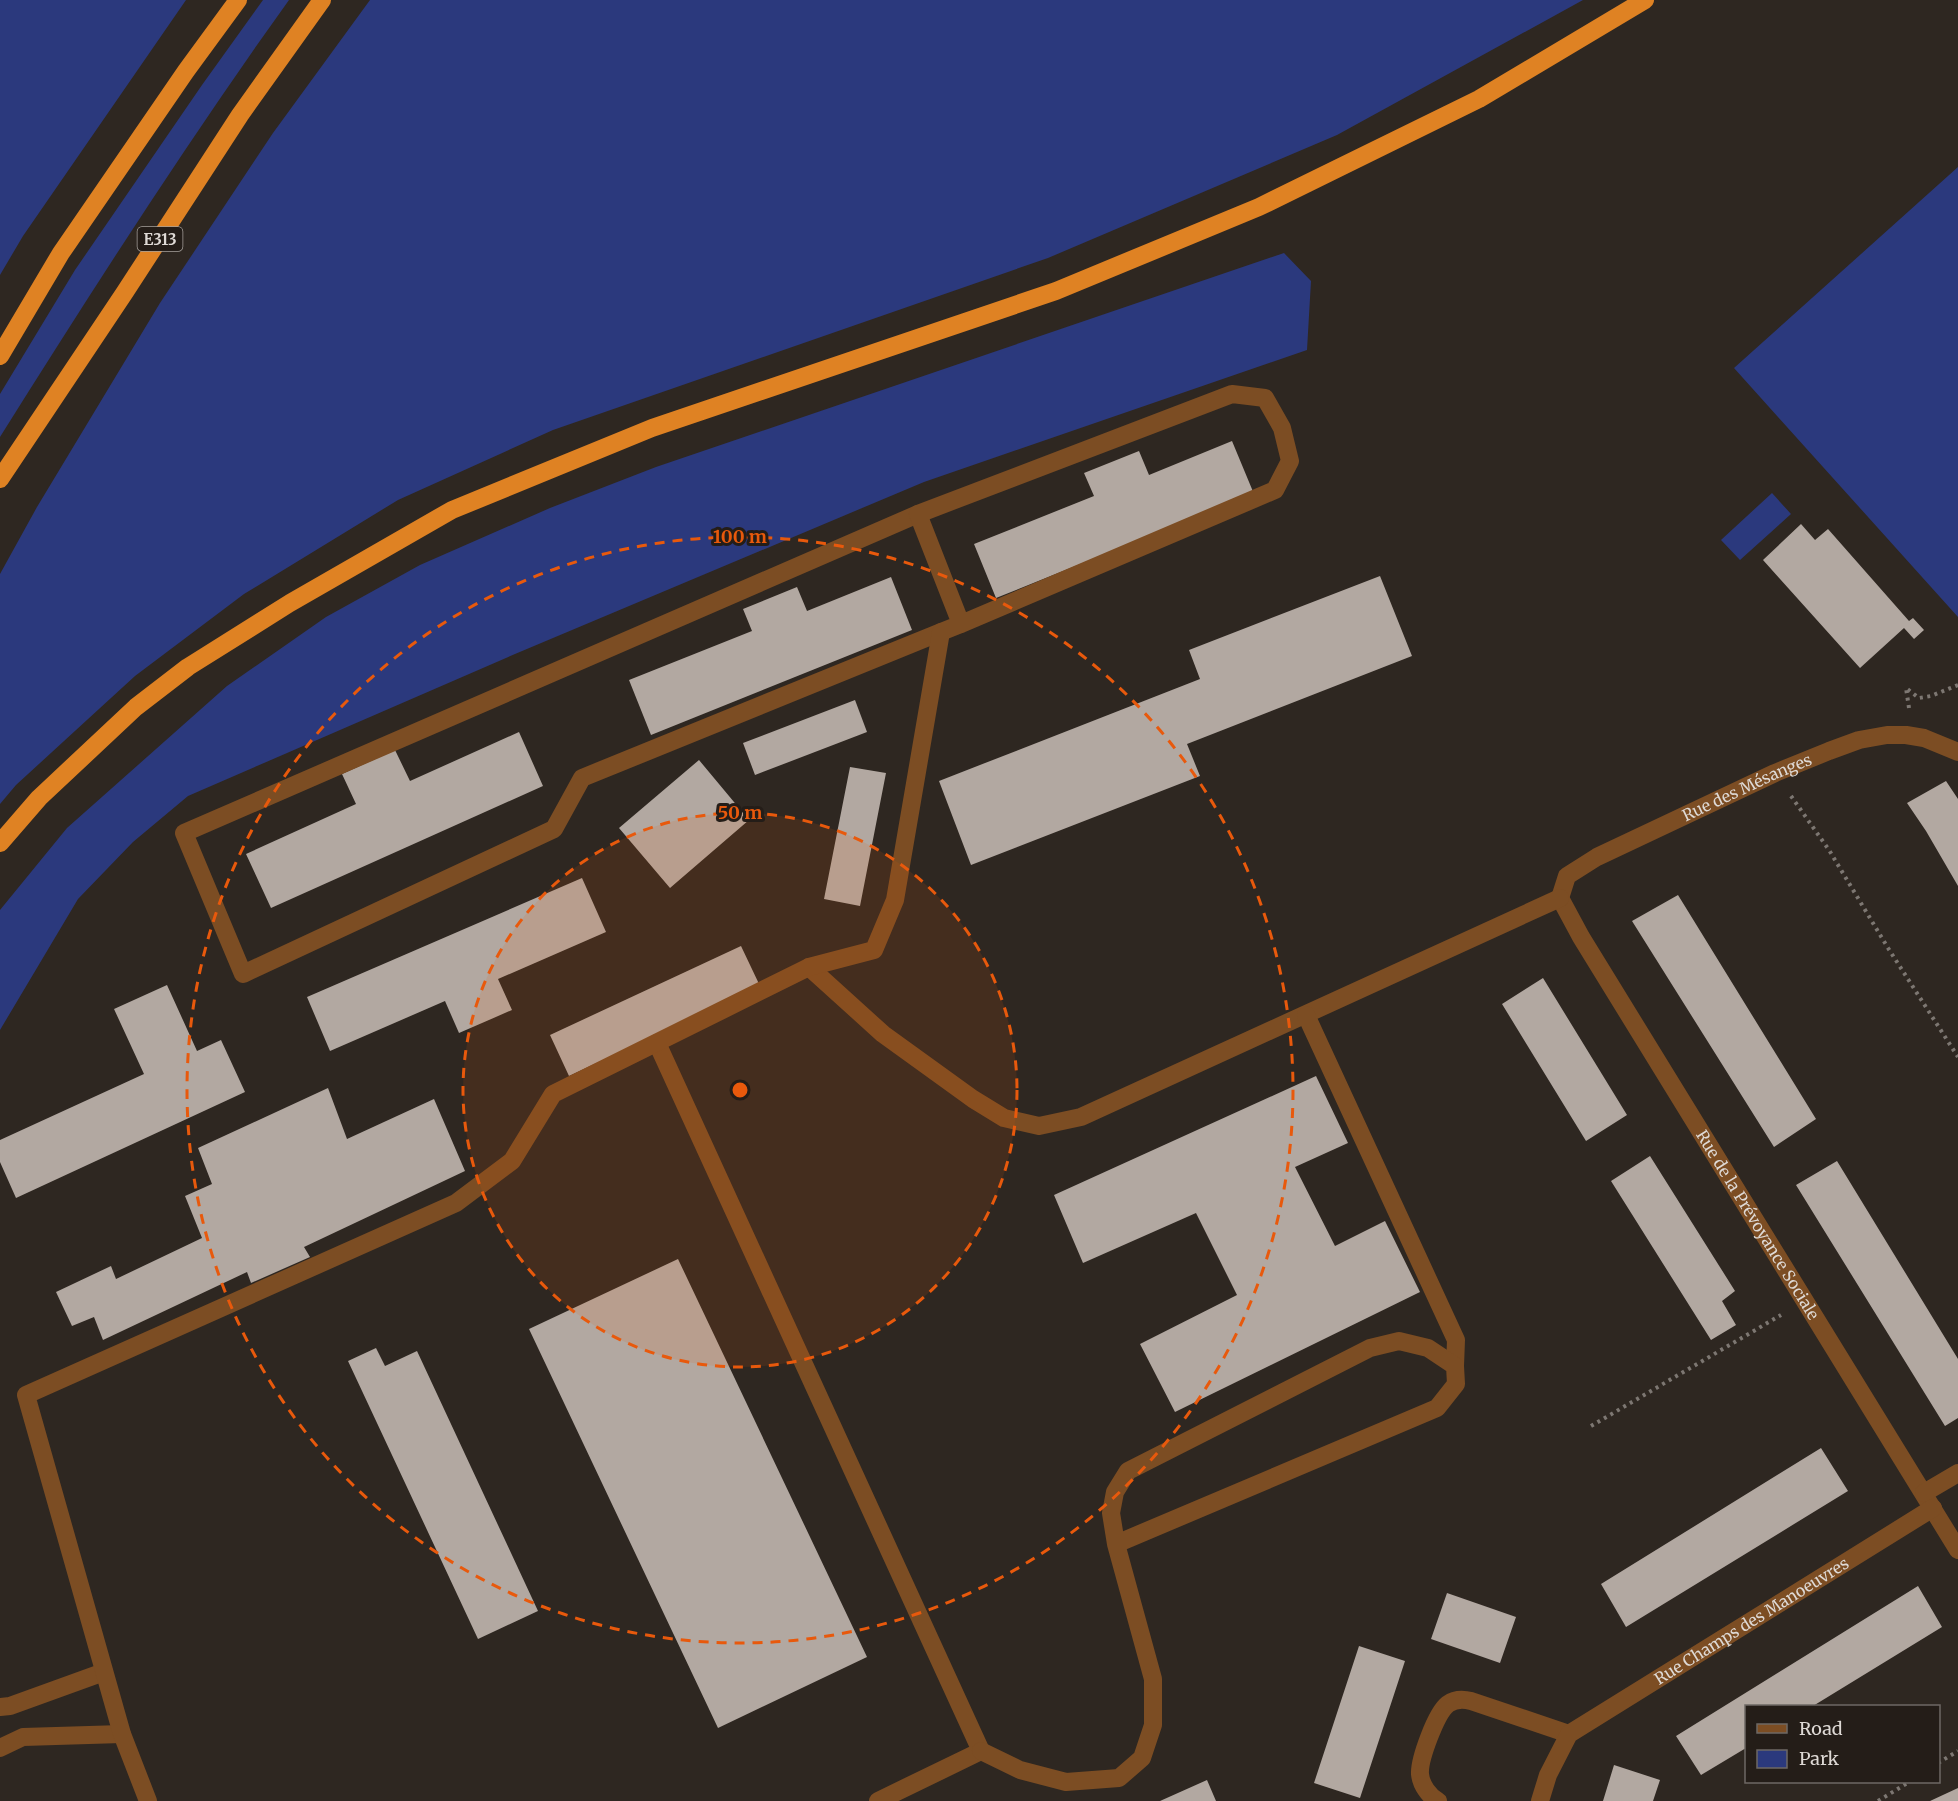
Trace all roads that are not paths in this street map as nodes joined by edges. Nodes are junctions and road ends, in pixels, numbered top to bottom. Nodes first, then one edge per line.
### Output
1 (238, 0) edge
2 (322, 0) edge
3 (1645, 0) edge
4 (0, 356) edge
5 (0, 479) edge
6 (918, 514) junction
7 (961, 624) junction
8 (941, 632) junction
9 (1958, 752) edge
10 (0, 843) edge
11 (1560, 898) junction
12 (809, 968) junction
13 (1306, 1015) junction
14 (657, 1043) junction
15 (1455, 1366) junction
16 (1958, 1473) edge
17 (1928, 1500) junction
18 (1116, 1544) junction
19 (1958, 1550) edge
20 (104, 1672) junction
21 (0, 1707) edge
22 (122, 1734) junction
23 (1569, 1734) junction
24 (0, 1749) edge
25 (981, 1751) junction
26 (148, 1801) edge
27 (878, 1801) edge
28 (1438, 1801) edge
29 (1540, 1801) edge

1 - 4 highway
2 - 5 highway, E313
3 - 10 highway
6 - 7 street
6 - 7 street
6 - 8 street
7 - 8 street
8 - 12 street
9 - 11 street, Rue des Mésanges
11 - 13 street
11 - 17 street, Rue de la Prévoyance Sociale
12 - 13 street
12 - 14 street
13 - 15 street
14 - 20 street
14 - 25 street
15 - 18 street
15 - 18 street
16 - 17 street, Rue Champs des Manoeuvres
17 - 19 street, Rue de la Prévoyance Sociale
17 - 23 street, Rue Champs des Manoeuvres
18 - 25 street
20 - 21 street
20 - 22 street
22 - 24 street
22 - 26 street
23 - 28 street
23 - 29 street
25 - 27 street

